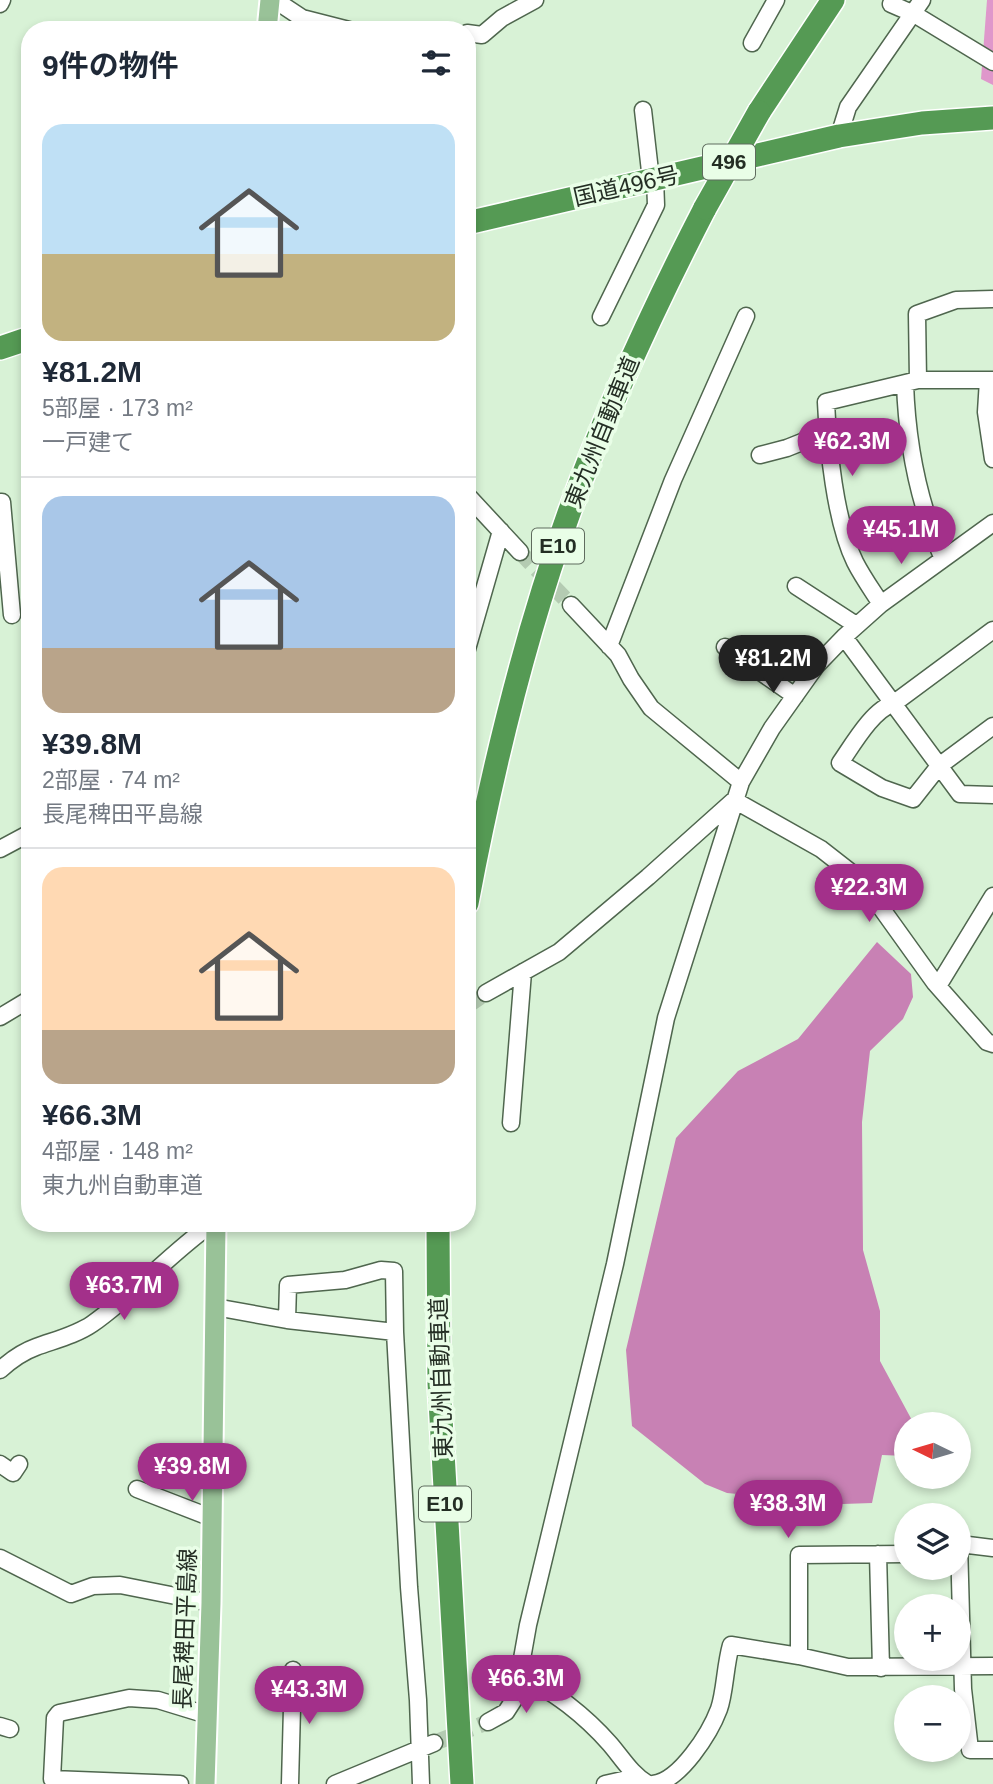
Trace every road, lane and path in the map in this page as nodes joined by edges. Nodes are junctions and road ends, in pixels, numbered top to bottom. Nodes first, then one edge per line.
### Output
1 (272, 0) edge
2 (536, 0) edge
3 (776, 0) edge
4 (833, 0) edge
5 (891, 4) dead end
6 (918, 7) edge
7 (268, 21) edge
8 (314, 21) edge
9 (476, 34) edge
10 (752, 43) dead end
11 (993, 62) edge
12 (643, 110) dead end
13 (993, 118) edge
14 (839, 136) junction
15 (653, 180) junction
16 (476, 221) edge
17 (993, 299) edge
18 (746, 316) dead end
19 (601, 317) dead end
20 (21, 341) edge
21 (0, 348) edge
22 (990, 380) edge
23 (912, 381) junction
24 (827, 432) junction
25 (760, 455) dead end
26 (993, 459) edge
27 (0, 502) edge
28 (476, 505) edge
29 (993, 523) edge
30 (500, 531) junction
31 (520, 552) tunnel mouth
32 (943, 559) junction
33 (796, 586) dead end
34 (571, 604) tunnel mouth
35 (881, 604) junction
36 (12, 615) dead end
37 (476, 617) edge
38 (993, 630) edge
39 (850, 631) junction
40 (609, 646) junction
41 (724, 647) dead end
42 (795, 696) junction
43 (893, 704) junction
44 (993, 726) edge
45 (939, 766) junction
46 (741, 782) junction
47 (993, 795) edge
48 (734, 800) junction
49 (21, 838) edge
50 (0, 849) edge
51 (476, 856) edge
52 (993, 896) edge
53 (523, 972) junction
54 (937, 986) junction
55 (486, 993) tunnel mouth
56 (21, 1004) edge
57 (0, 1017) edge
58 (993, 1044) edge
59 (511, 1123) dead end
60 (200, 1232) edge
61 (214, 1232) edge
62 (438, 1232) edge
63 (215, 1307) junction
64 (287, 1320) junction
65 (396, 1332) junction
66 (0, 1370) edge
67 (137, 1489) dead end
68 (212, 1518) junction
69 (971, 1545) edge
70 (993, 1548) edge
71 (878, 1554) junction
72 (894, 1554) edge
73 (0, 1558) edge
74 (211, 1603) junction
75 (799, 1656) junction
76 (971, 1666) edge
77 (993, 1666) edge
78 (881, 1668) junction
79 (894, 1668) edge
80 (293, 1670) dead end
81 (963, 1671) edge
82 (518, 1677) junction
83 (207, 1715) junction
84 (488, 1722) tunnel mouth
85 (428, 1745) junction
86 (993, 1750) edge
87 (642, 1780) edge
88 (180, 1784) edge
89 (205, 1784) edge
90 (290, 1784) edge
91 (335, 1784) edge
92 (421, 1784) edge
93 (462, 1784) edge
94 (605, 1784) edge
95 (653, 1784) edge

1 - 7 main road
1 - 8 street
2 - 9 street
3 - 10 street
4 - 51 highway, 東九州自動車道 / E10, bridge
5 - 6 street
6 - 11 street
6 - 14 street
12 - 15 street
13 - 14 highway, 国道496号 / 496
14 - 15 highway, 国道496号 / 496
15 - 16 highway, 国道496号 / 496
15 - 19 street
17 - 23 street
18 - 40 street
20 - 21 highway
22 - 23 street
22 - 26 street
23 - 24 street
23 - 32 street
24 - 25 street
24 - 35 street
27 - 36 street
28 - 30 street
29 - 32 street
30 - 31 street
30 - 37 street
32 - 35 street
33 - 39 street
34 - 40 street
35 - 39 street
38 - 43 street
39 - 42 street
39 - 43 street
40 - 46 street
41 - 42 street
42 - 46 street
43 - 45 street
43 - 45 street
44 - 45 street
45 - 47 street
46 - 48 street
48 - 53 street
48 - 54 street
48 - 82 street
49 - 50 street
52 - 54 street
53 - 55 street
53 - 59 street
54 - 58 street
56 - 57 street
60 - 66 street
61 - 63 main road, 長尾稗田平島線
62 - 93 highway, 東九州自動車道 / E10
63 - 64 street
63 - 68 main road, 長尾稗田平島線
64 - 65 street
64 - 65 street
65 - 85 street
67 - 68 street
68 - 74 main road, 長尾稗田平島線
69 - 70 street
71 - 72 street
71 - 75 street
71 - 78 street
73 - 74 street
74 - 83 main road, 長尾稗田平島線
75 - 78 street
75 - 95 street
76 - 77 street
78 - 79 street
80 - 90 street
81 - 86 street
82 - 84 street
82 - 87 street
83 - 88 street
83 - 89 main road, 長尾稗田平島線
85 - 91 street
85 - 92 street
87 - 94 street

